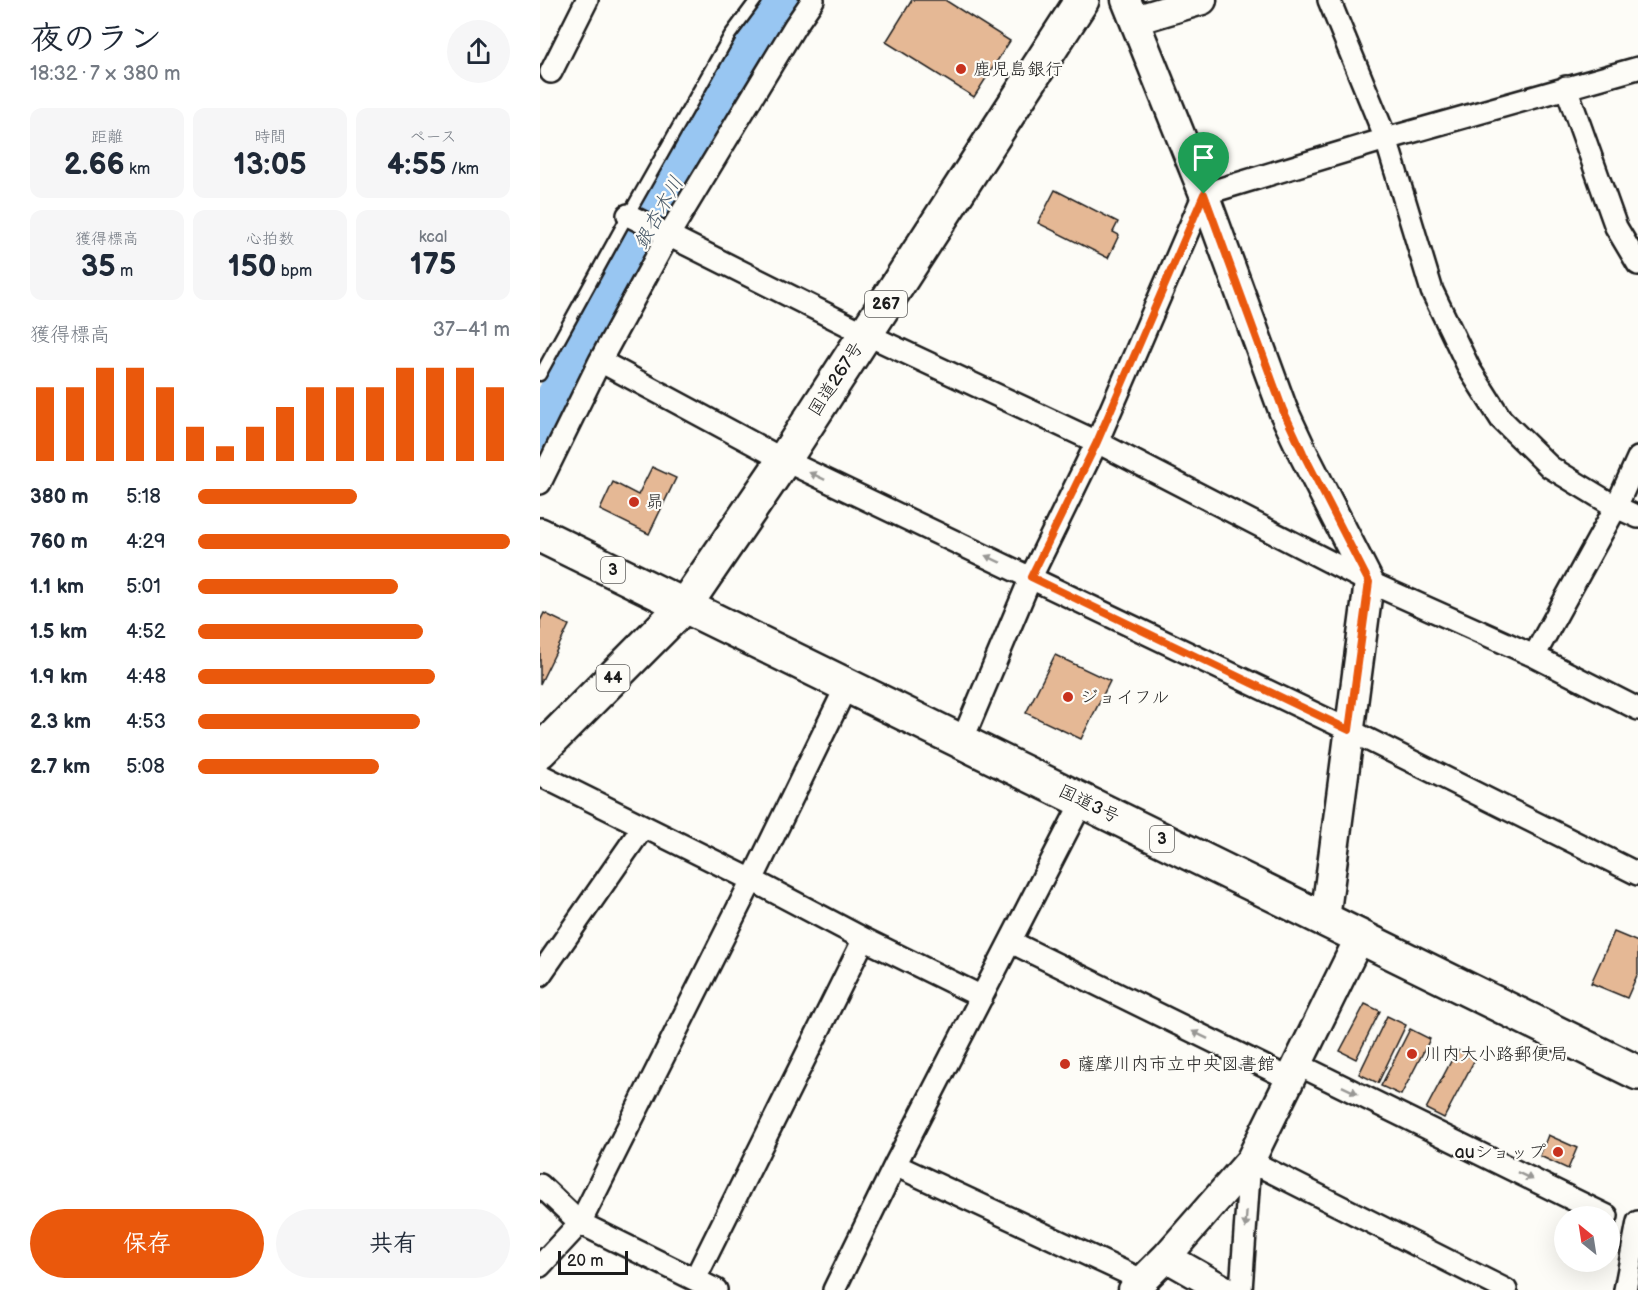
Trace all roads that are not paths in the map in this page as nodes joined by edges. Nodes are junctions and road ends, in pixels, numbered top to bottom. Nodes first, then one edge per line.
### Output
1 (587, 0) edge
2 (756, 0) edge
3 (813, 0) edge
4 (1082, 0) edge
5 (1202, 0) edge
6 (1329, 0) edge
7 (1130, 10) edge
8 (1638, 68) edge
9 (551, 72) dead end
10 (1566, 87) junction
11 (1386, 139) junction
12 (1204, 194) junction
13 (632, 217) junction
14 (664, 234) junction
15 (1638, 264) edge
16 (866, 334) junction
17 (600, 361) junction
18 (540, 375) edge
19 (1097, 442) junction
20 (1638, 458) edge
21 (784, 460) junction
22 (540, 483) edge
23 (1616, 507) junction
24 (1638, 517) edge
25 (540, 535) edge
26 (1031, 577) junction
27 (1369, 582) junction
28 (686, 605) junction
29 (1534, 656) junction
30 (847, 685) junction
31 (1638, 709) edge
32 (1349, 730) junction
33 (962, 741) junction
34 (540, 751) edge
35 (540, 775) edge
36 (1083, 800) junction
37 (643, 827) junction
38 (1638, 874) edge
39 (752, 880) junction
40 (1325, 919) junction
41 (1360, 937) junction
42 (864, 939) junction
43 (1011, 942) junction
44 (540, 975) edge
45 (982, 997) junction
46 (1294, 1071) junction
47 (1638, 1073) edge
48 (1250, 1161) junction
49 (895, 1165) junction
50 (540, 1185) edge
51 (1584, 1206) edge
52 (580, 1222) junction
53 (1620, 1222) edge
54 (1637, 1228) edge
55 (1166, 1257) junction
56 (540, 1266) edge
57 (695, 1279) junction
58 (1138, 1285) edge
59 (716, 1290) edge
60 (834, 1290) edge
61 (1224, 1290) edge
62 (1241, 1290) edge
63 (1506, 1290) edge
64 (1625, 1290) edge

1 - 9 street
2 - 13 lane
3 - 14 street
4 - 16 main road, 国道267号 / 267
5 - 7 street
6 - 11 street
7 - 12 street
8 - 10 street
10 - 11 street
10 - 15 street
11 - 12 street
11 - 23 street
12 - 19 street
12 - 27 street
13 - 14 street
13 - 18 lane
14 - 16 street
14 - 17 street
16 - 19 street
16 - 21 main road, 国道267号 / 267
17 - 21 street
17 - 22 street
19 - 26 street
19 - 27 street
20 - 23 street
26 -> 21 street
21 - 28 main road, 国道267号 / 267
23 - 24 street
23 - 29 street
25 - 28 main road, 国道3号 / 3
26 - 32 street
26 - 33 street
27 - 29 street
27 - 32 street
28 - 30 main road, 国道3号 / 3
28 - 34 main road, 44
29 - 31 street
30 - 33 main road, 国道3号 / 3
30 - 39 street
32 - 38 street
32 - 40 street
33 - 36 main road, 国道3号 / 3
35 - 37 street
36 - 40 main road, 国道3号 / 3
36 - 43 street
37 - 39 street
37 - 44 street
39 - 42 street
39 - 52 street
40 - 41 main road, 国道3号 / 3
41 - 46 street
41 - 47 main road, 国道3号 / 3
42 - 45 street
42 - 57 street
43 - 45 street
46 -> 43 street
45 - 49 street
46 - 48 street
46 -> 51 street
48 - 55 street
48 -> 62 street
48 - 63 street
49 - 58 street
49 - 60 street
50 - 52 street
52 - 56 street
52 - 57 street
53 - 54 street
54 - 64 street
55 - 58 street
55 - 61 street
57 - 59 street

